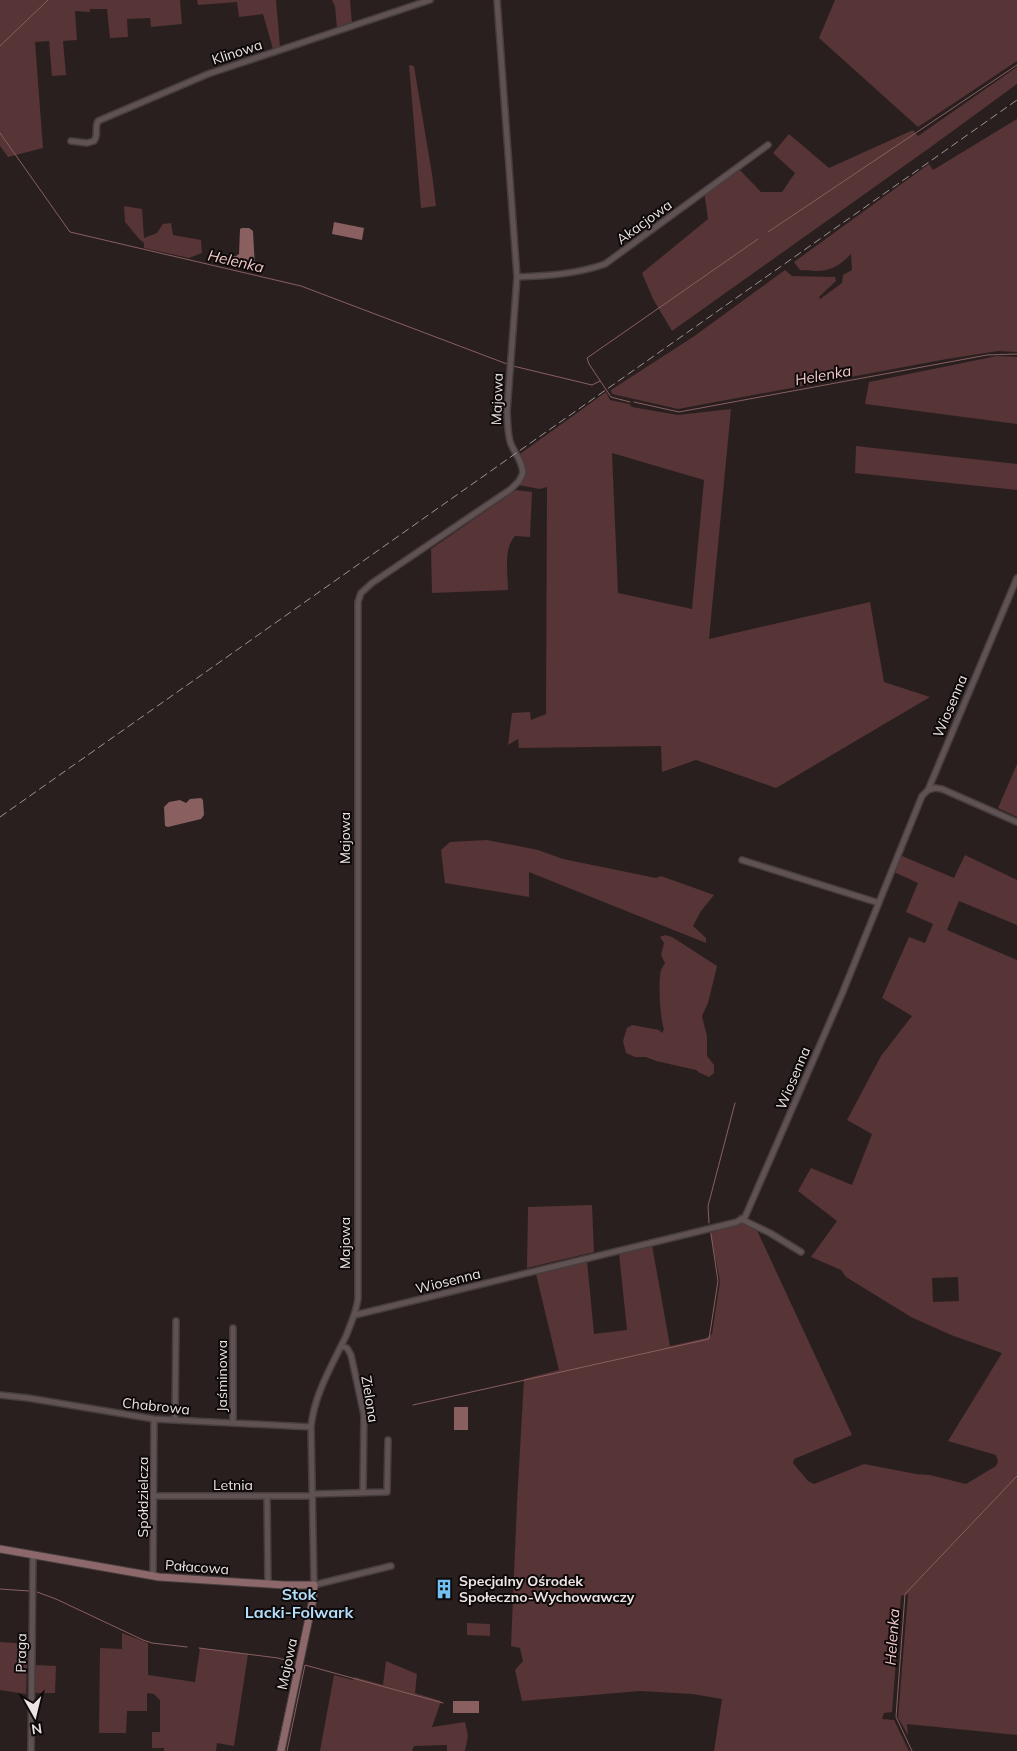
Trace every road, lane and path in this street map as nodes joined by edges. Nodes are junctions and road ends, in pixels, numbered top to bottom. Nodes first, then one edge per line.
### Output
1 (430, 0) edge
2 (497, 0) edge
3 (70, 141) dead end
4 (768, 145) dead end
5 (517, 277) junction
6 (1017, 578) edge
7 (928, 790) junction
8 (1017, 822) edge
9 (742, 860) dead end
10 (879, 903) junction
11 (741, 1219) junction
12 (801, 1252) dead end
13 (356, 1315) junction
14 (176, 1321) dead end
15 (233, 1328) dead end
16 (341, 1346) junction
17 (0, 1395) edge
18 (154, 1419) junction
19 (175, 1420) junction
20 (233, 1423) junction
21 (311, 1428) junction
22 (388, 1440) dead end
23 (363, 1493) junction
24 (312, 1495) junction
25 (154, 1496) junction
26 (267, 1497) junction
27 (0, 1549) edge
28 (33, 1555) junction
29 (391, 1566) dead end
30 (153, 1576) junction
31 (268, 1584) junction
32 (314, 1585) junction
33 (31, 1751) edge
34 (281, 1751) edge

1 - 3 street, Klinowa
2 - 5 street, Majowa
4 - 5 street, Akacjowa
5 - 13 street, Majowa
6 - 7 street, Wiosenna
7 - 8 street
7 - 10 street, Wiosenna
9 - 10 street
10 - 11 street, Wiosenna
11 - 12 street
11 - 13 street, Wiosenna
13 - 16 street, Majowa
14 - 19 street
15 - 20 street, Jaśminowa
16 - 21 street, Majowa
16 - 23 street, Zielona
17 - 18 street, Chabrowa
18 - 19 street, Chabrowa
18 - 25 street, Spółdzielcza
19 - 20 street, Chabrowa
20 - 21 street, Chabrowa
21 - 24 street, Majowa
22 - 23 street, Letnia
23 - 24 street, Letnia
24 - 26 street, Letnia
24 - 32 street, Majowa
25 - 26 street, Letnia
25 - 30 street, Spółdzielcza
26 - 31 street
27 - 28 street, Pałacowa
28 - 30 street, Pałacowa
28 - 33 street, Praga
29 - 32 street, Pałacowa
30 - 31 street, Pałacowa
31 - 32 street, Pałacowa
32 - 34 street, Majowa

